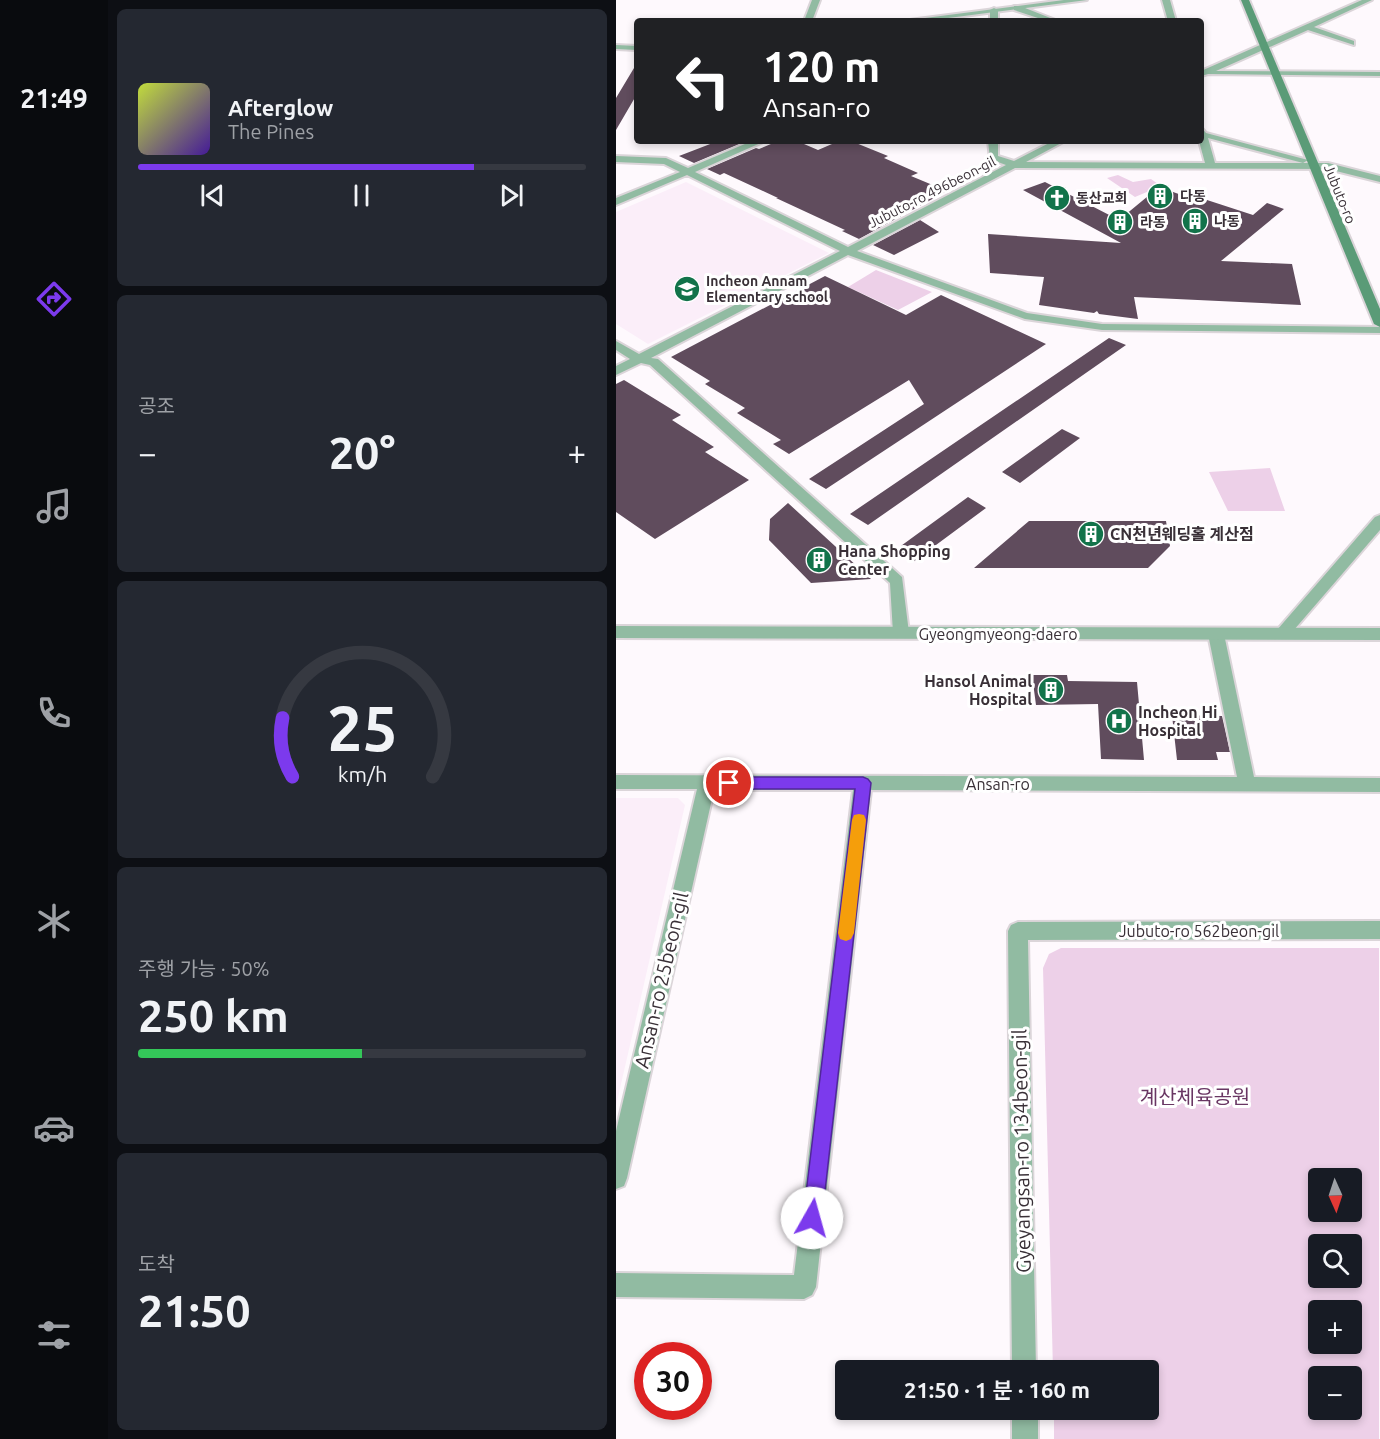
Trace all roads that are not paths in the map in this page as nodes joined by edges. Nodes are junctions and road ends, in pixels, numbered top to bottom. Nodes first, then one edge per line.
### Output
1 (816, 0) edge
2 (1083, 0) edge
3 (1166, 0) edge
4 (1245, 0) edge
5 (1368, 0) edge
6 (1017, 8) junction
7 (994, 10) junction
8 (809, 18) edge
9 (930, 18) edge
10 (994, 18) edge
11 (1045, 18) edge
12 (1171, 18) edge
13 (1308, 27) junction
14 (1351, 43) dead end
15 (1264, 46) junction
16 (616, 48) edge
17 (634, 48) edge
18 (1276, 73) junction
19 (1204, 74) edge
20 (1204, 74) edge
21 (1380, 74) edge
22 (1204, 134) edge
23 (1204, 143) edge
24 (753, 144) edge
25 (993, 144) edge
26 (1054, 144) edge
27 (616, 159) edge
28 (1313, 164) junction
29 (1015, 165) junction
30 (1211, 166) junction
31 (687, 171) junction
32 (1380, 179) edge
33 (616, 202) edge
34 (847, 251) junction
35 (1377, 311) edge
36 (1380, 324) edge
37 (1380, 330) edge
38 (616, 345) edge
39 (639, 359) junction
40 (616, 371) edge
41 (1380, 520) edge
42 (616, 632) edge
43 (901, 633) junction
44 (1216, 634) junction
45 (1282, 634) junction
46 (1380, 634) edge
47 (616, 782) edge
48 (706, 783) junction
49 (863, 783) junction
50 (1247, 784) junction
51 (1380, 785) edge
52 (1380, 930) edge
53 (1018, 931) joint
54 (616, 1178) edge
55 (616, 1285) edge
56 (1024, 1360) edge
57 (1025, 1420) edge
58 (1025, 1439) edge

1 - 8 street
2 - 6 street
3 - 12 street
4 - 15 main road, Jubuto-ro
5 - 13 street
6 - 7 street
6 - 11 street
7 - 9 street
7 - 10 street
13 - 14 street
13 - 15 street
15 - 18 main road, Jubuto-ro
15 - 19 street
16 - 17 street
18 - 20 street
18 - 21 street
18 - 28 main road, Jubuto-ro
22 - 28 street
23 - 30 street
24 - 31 street
25 - 29 street
26 - 29 street, Jubuto-ro 496beon-gil
27 - 31 street
28 - 30 street
28 - 32 street
28 - 35 main road, Jubuto-ro
29 - 30 street
29 - 34 street, Jubuto-ro 496beon-gil
31 - 33 street
31 - 34 street
34 - 37 street
34 - 39 street, Jubuto-ro 496beon-gil
35 - 36 main road, Jubuto-ro
38 - 39 street
39 - 40 street, Jubuto-ro 496beon-gil
39 - 43 street
41 - 45 street
42 - 43 street, Gyeongmyeong-daero
43 - 44 street, Gyeongmyeong-daero
44 - 45 street, Gyeongmyeong-daero
44 - 50 street
45 - 46 street, Gyeongmyeong-daero
47 - 48 street, Ansan-ro
48 - 49 street, Ansan-ro
48 - 54 street, Ansan-ro 25beon-gil
49 - 50 street, Ansan-ro
49 - 55 street
50 - 51 street, Ansan-ro
52 - 53 street, Jubuto-ro 562beon-gil
53 - 56 street, Gyeyangsan-ro 134beon-gil
57 - 58 street

